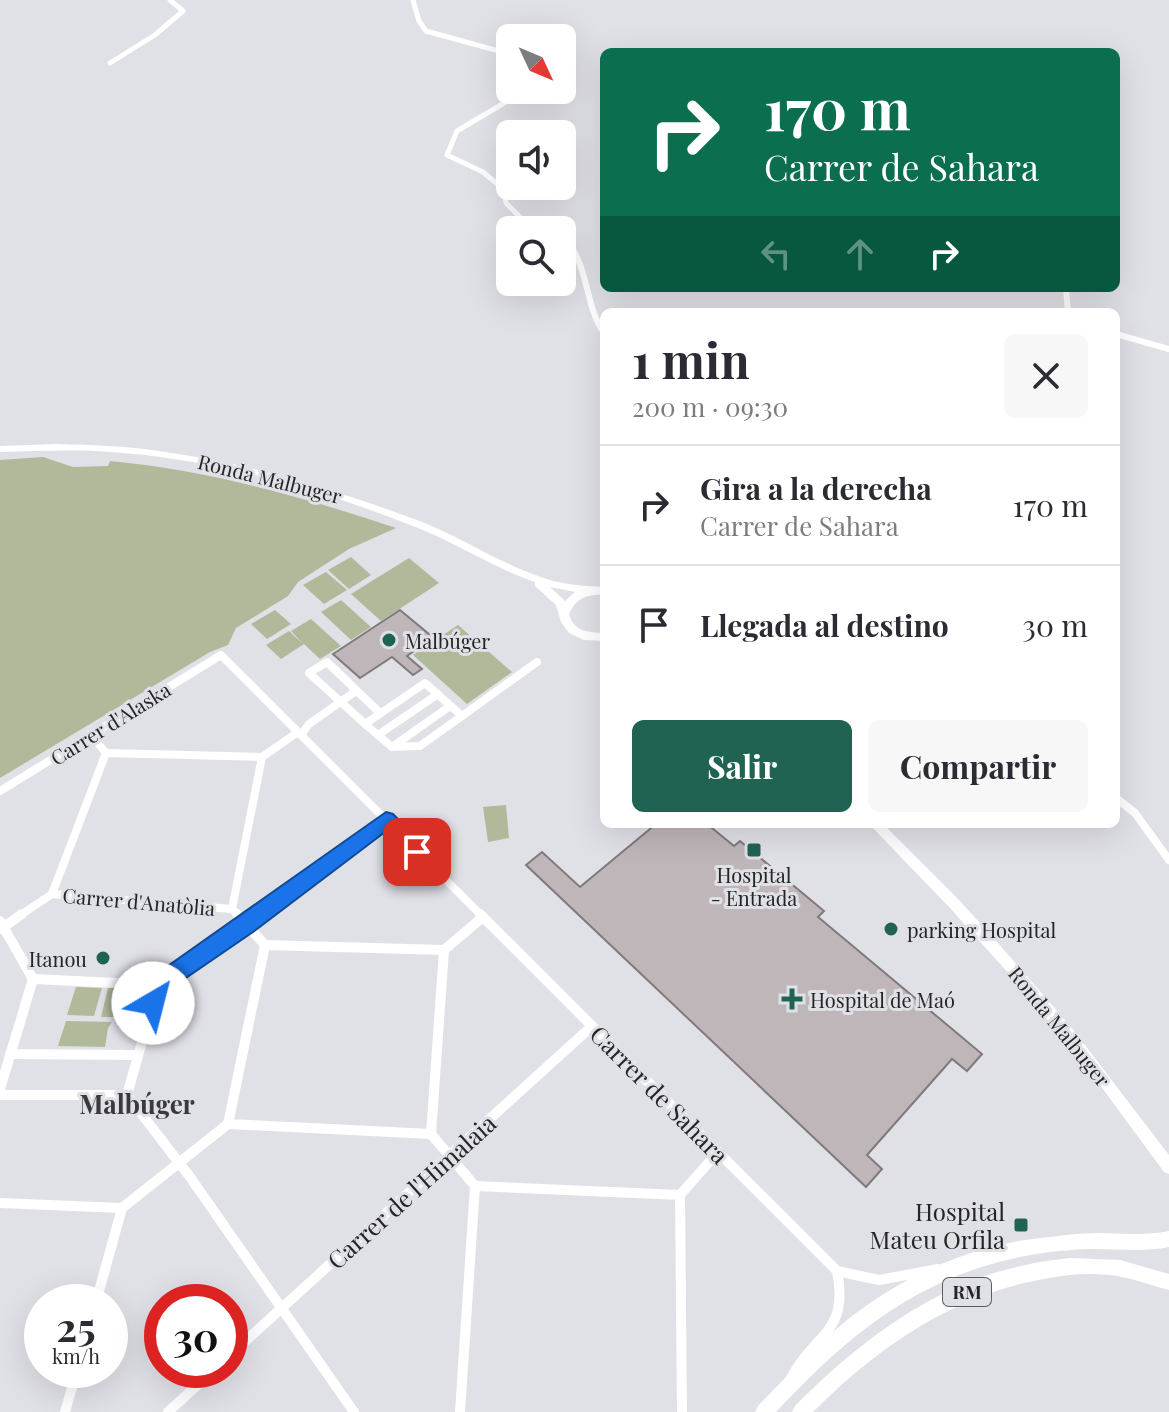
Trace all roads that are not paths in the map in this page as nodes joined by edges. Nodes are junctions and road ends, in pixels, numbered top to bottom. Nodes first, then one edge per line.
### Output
1 (170, 0) edge
2 (413, 0) edge
3 (496, 50) edge
4 (110, 63) dead end
5 (502, 104) edge
6 (519, 216) edge
7 (576, 256) edge
8 (600, 328) edge
9 (1120, 335) edge
10 (1169, 349) edge
11 (0, 449) edge
12 (525, 573) junction
13 (598, 591) edge
14 (565, 612) junction
15 (600, 638) edge
16 (221, 655) joint
17 (537, 662) dead end
18 (356, 691) junction
19 (438, 694) junction
20 (341, 702) junction
21 (450, 706) junction
22 (380, 713) junction
23 (462, 716) junction
24 (365, 724) junction
25 (297, 732) junction
26 (91, 735) junction
27 (378, 735) junction
28 (392, 747) junction
29 (106, 753) junction
30 (262, 757) junction
31 (0, 791) edge
32 (1120, 801) edge
33 (386, 820) junction
34 (879, 828) edge
35 (1169, 860) edge
36 (52, 894) junction
37 (232, 909) junction
38 (483, 917) junction
39 (246, 925) junction
40 (1, 926) edge
41 (265, 945) junction
42 (444, 950) junction
43 (33, 979) junction
44 (158, 985) junction
45 (592, 1026) junction
46 (10, 1054) junction
47 (138, 1055) junction
48 (0, 1089) edge
49 (0, 1095) edge
50 (127, 1095) junction
51 (228, 1124) junction
52 (431, 1134) junction
53 (718, 1152) junction
54 (449, 1156) junction
55 (179, 1162) junction
56 (1169, 1167) edge
57 (475, 1186) junction
58 (680, 1195) junction
59 (0, 1203) edge
60 (122, 1208) junction
61 (1169, 1239) edge
62 (948, 1268) junction
63 (837, 1271) junction
64 (1169, 1282) edge
65 (101, 1284) edge
66 (282, 1308) junction
67 (248, 1339) edge
68 (786, 1387) junction
69 (72, 1388) edge
70 (194, 1388) edge
71 (65, 1412) edge
72 (168, 1412) edge
73 (354, 1412) edge
74 (460, 1412) edge
75 (682, 1412) edge
76 (764, 1412) edge
77 (801, 1412) edge

1 - 4 street
2 - 3 street
5 - 6 street
7 - 8 street
9 - 10 street
11 - 12 street, Ronda Malbuger
12 - 13 street, Ronda Malbuger
12 - 14 street, Ronda Malbuger
13 - 14 street
14 - 15 street, Ronda Malbuger
16 - 25 street, Carrer de Sahara
16 - 26 street, Carrer d'Alaska
17 - 23 street
18 - 20 street
18 - 20 street
18 - 22 street
19 - 21 street
19 - 22 street
19 - 27 street
20 - 24 street
20 - 25 street
21 - 23 street
21 - 28 street
22 - 24 street
23 - 28 street
24 - 27 street
25 - 30 street
25 - 33 street, Carrer de Sahara
26 - 29 street
26 - 31 street, Carrer d'Alaska
27 - 28 street
29 - 30 street
29 - 36 street, Carrer d'Anatòlia
30 - 37 street, Carrer d'Anatòlia
32 - 35 street
33 - 38 street, Carrer de Sahara
33 - 39 street
34 - 56 street, Ronda Malbuger
36 - 37 street, Carrer d'Anatòlia
36 - 40 street
37 - 39 street, Carrer d'Anatòlia
38 - 42 street
38 - 45 street, Carrer de Sahara
39 - 41 street, Carrer d'Anatòlia
39 - 44 street
40 - 43 street
41 - 42 street
41 - 51 street
42 - 52 street
43 - 44 street
43 - 46 street
44 - 47 street
45 - 53 street, Carrer de Sahara
45 - 54 street, Carrer de l'Himalaia
46 - 47 street
46 - 48 street
47 - 50 street
49 - 50 street
50 - 55 street
51 - 52 street
51 - 55 street
52 - 54 street
53 - 58 street
53 - 63 street, Carrer de Sahara
54 - 57 street
54 - 66 street, Carrer de l'Himalaia
55 - 60 street
55 - 66 street
57 - 58 street
57 - 74 street
58 - 75 street
59 - 60 street
60 - 65 street
61 - 62 main road, RM
62 - 63 street, Carrer de Sahara
62 - 68 main road, RM
63 - 68 street
64 - 77 main road, RM
66 - 67 street, Carrer de l'Himalaia
66 - 73 street
68 - 76 main road, RM
69 - 71 street
70 - 72 street

